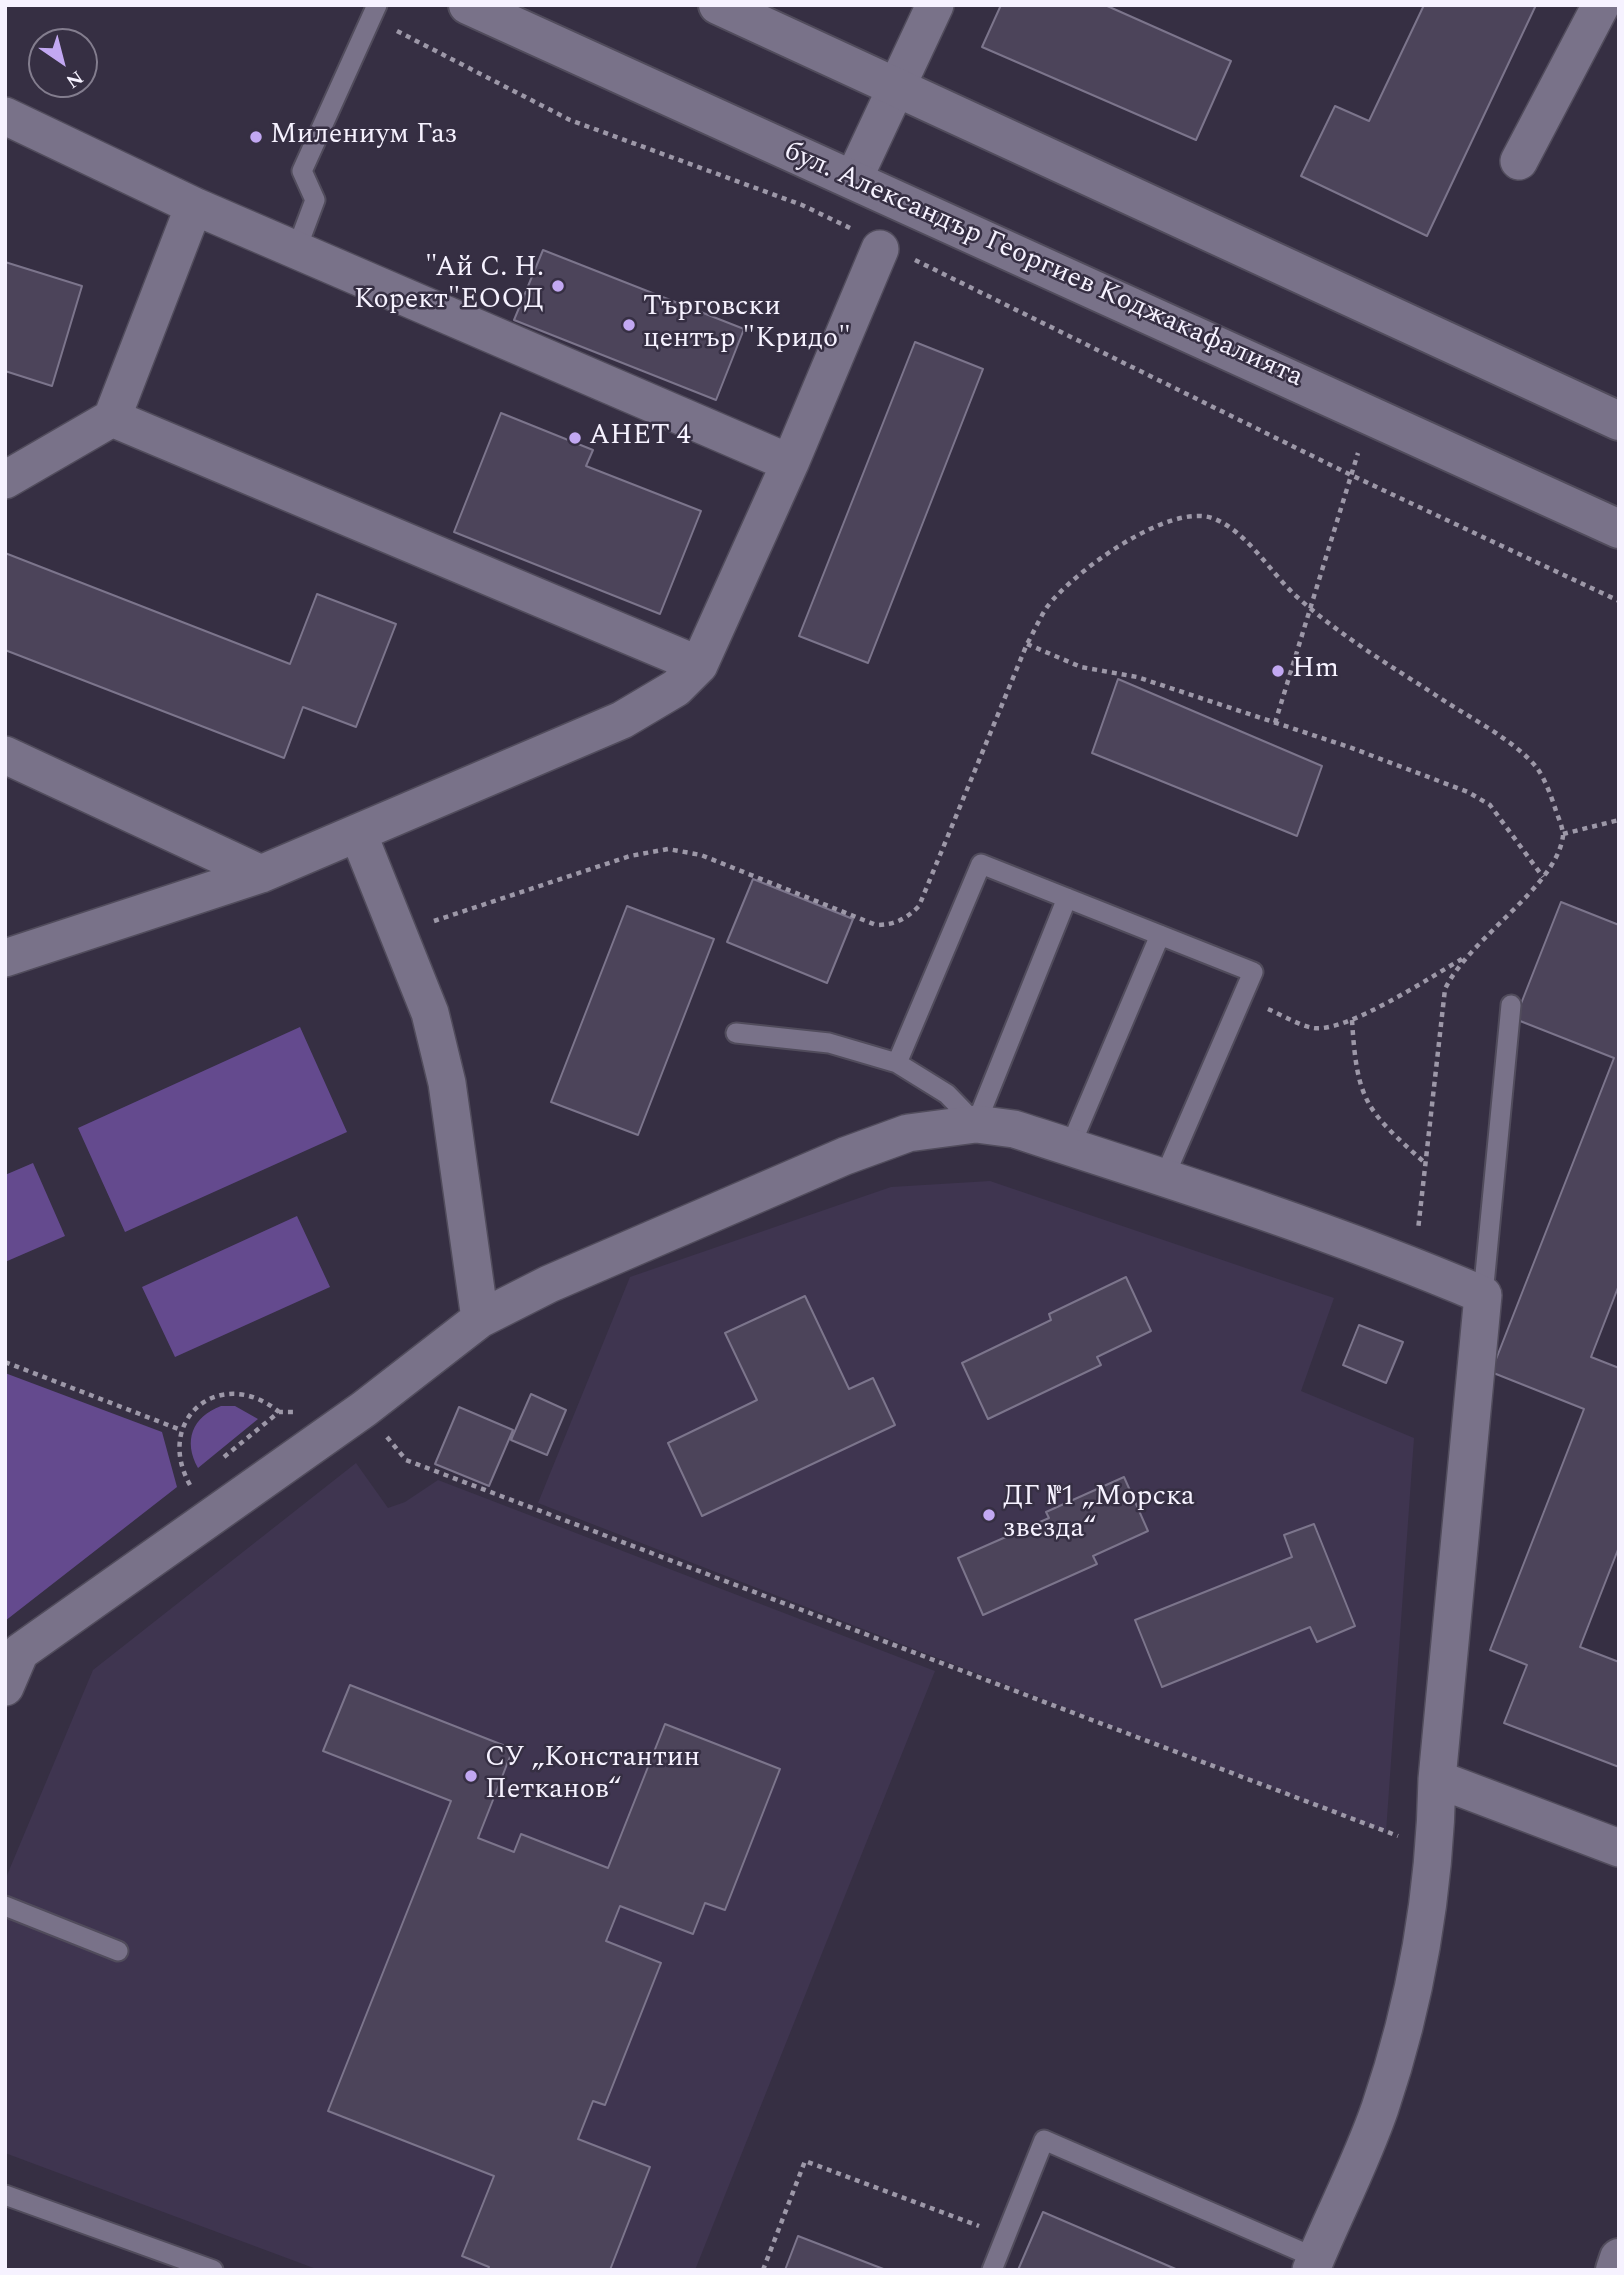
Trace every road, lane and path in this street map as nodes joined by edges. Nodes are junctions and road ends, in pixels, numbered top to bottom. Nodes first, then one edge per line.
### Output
1 (468, 5) edge
2 (718, 5) edge
3 (935, 5) edge
4 (1601, 5) edge
5 (374, 12) edge
6 (896, 87) junction
7 (5, 116) edge
8 (1519, 161) dead end
9 (853, 180) junction
10 (194, 206) junction
11 (882, 246) junction
12 (297, 248) junction
13 (1369, 415) junction
14 (112, 418) junction
15 (1619, 421) edge
16 (790, 463) junction
17 (1351, 475) junction
18 (5, 480) edge
19 (1619, 529) edge
20 (1619, 601) edge
21 (1310, 608) junction
22 (1027, 644) junction
23 (699, 665) junction
24 (1275, 723) junction
25 (5, 755) edge
26 (1619, 820) edge
27 (358, 833) junction
28 (1563, 834) junction
29 (261, 874) junction
30 (1543, 877) junction
31 (1067, 898) junction
32 (397, 933) junction
33 (1160, 935) junction
34 (5, 958) edge
35 (1463, 959) junction
36 (1242, 998) junction
37 (1511, 1005) dead end
38 (1352, 1020) junction
39 (736, 1033) dead end
40 (897, 1063) junction
41 (976, 1124) junction
42 (1070, 1147) junction
43 (1425, 1163) junction
44 (1164, 1178) junction
45 (1414, 1266) junction
46 (1483, 1295) junction
47 (480, 1319) junction
48 (5, 1362) edge
49 (364, 1409) junction
50 (303, 1411) dead end
51 (279, 1412) junction
52 (181, 1430) junction
53 (220, 1461) dead end
54 (200, 1477) dead end
55 (5, 1687) edge
56 (1437, 1779) junction
57 (1619, 1848) edge
58 (1436, 1851) junction
59 (5, 1906) edge
60 (118, 1951) dead end
61 (5, 2195) edge
62 (1006, 2236) junction
63 (1619, 2258) edge
64 (1314, 2264) edge
65 (213, 2270) edge
66 (763, 2270) edge
67 (992, 2270) edge
68 (1615, 2270) edge

1 - 9 main road, бул. Александър Георгиев Коджакафалията
2 - 6 main road
3 - 6 street
4 - 8 street
5 - 11 path
5 - 12 lane
6 - 9 street
6 - 15 main road
7 - 10 street
9 - 13 main road, бул. Александър Георгиев Коджакафалията
10 - 12 street
10 - 14 street
11 - 16 street
11 - 17 path
12 - 16 street
13 - 17 path
13 - 19 main road, бул. Александър Георгиев Коджакафалията
14 - 18 street
14 - 23 street
16 - 23 street
17 - 20 path
17 - 21 path
21 - 22 path
21 - 24 path
21 - 28 path
22 - 24 path
22 - 32 path
23 - 27 street
24 - 30 path
25 - 29 street
26 - 28 path
27 - 29 street
27 - 32 street
28 - 30 path
29 - 34 street
30 - 35 path
31 - 33 lane
31 - 40 lane
31 - 41 lane
32 - 47 street
33 - 36 lane
33 - 42 lane
35 - 38 path
35 - 43 path
36 - 38 path
36 - 44 lane
37 - 46 lane
38 - 43 path
39 - 40 lane
40 - 41 lane
41 - 42 street
41 - 47 street
42 - 44 street
43 - 45 path
44 - 45 street
45 - 46 street
46 - 56 street
47 - 49 street
48 - 52 path
49 - 55 street
49 - 58 path
50 - 51 path
51 - 52 path
51 - 53 path
52 - 54 path
56 - 57 street
56 - 58 street
58 - 64 street
59 - 60 lane
61 - 65 lane
62 - 64 lane
62 - 66 path
62 - 67 lane
63 - 68 main road

